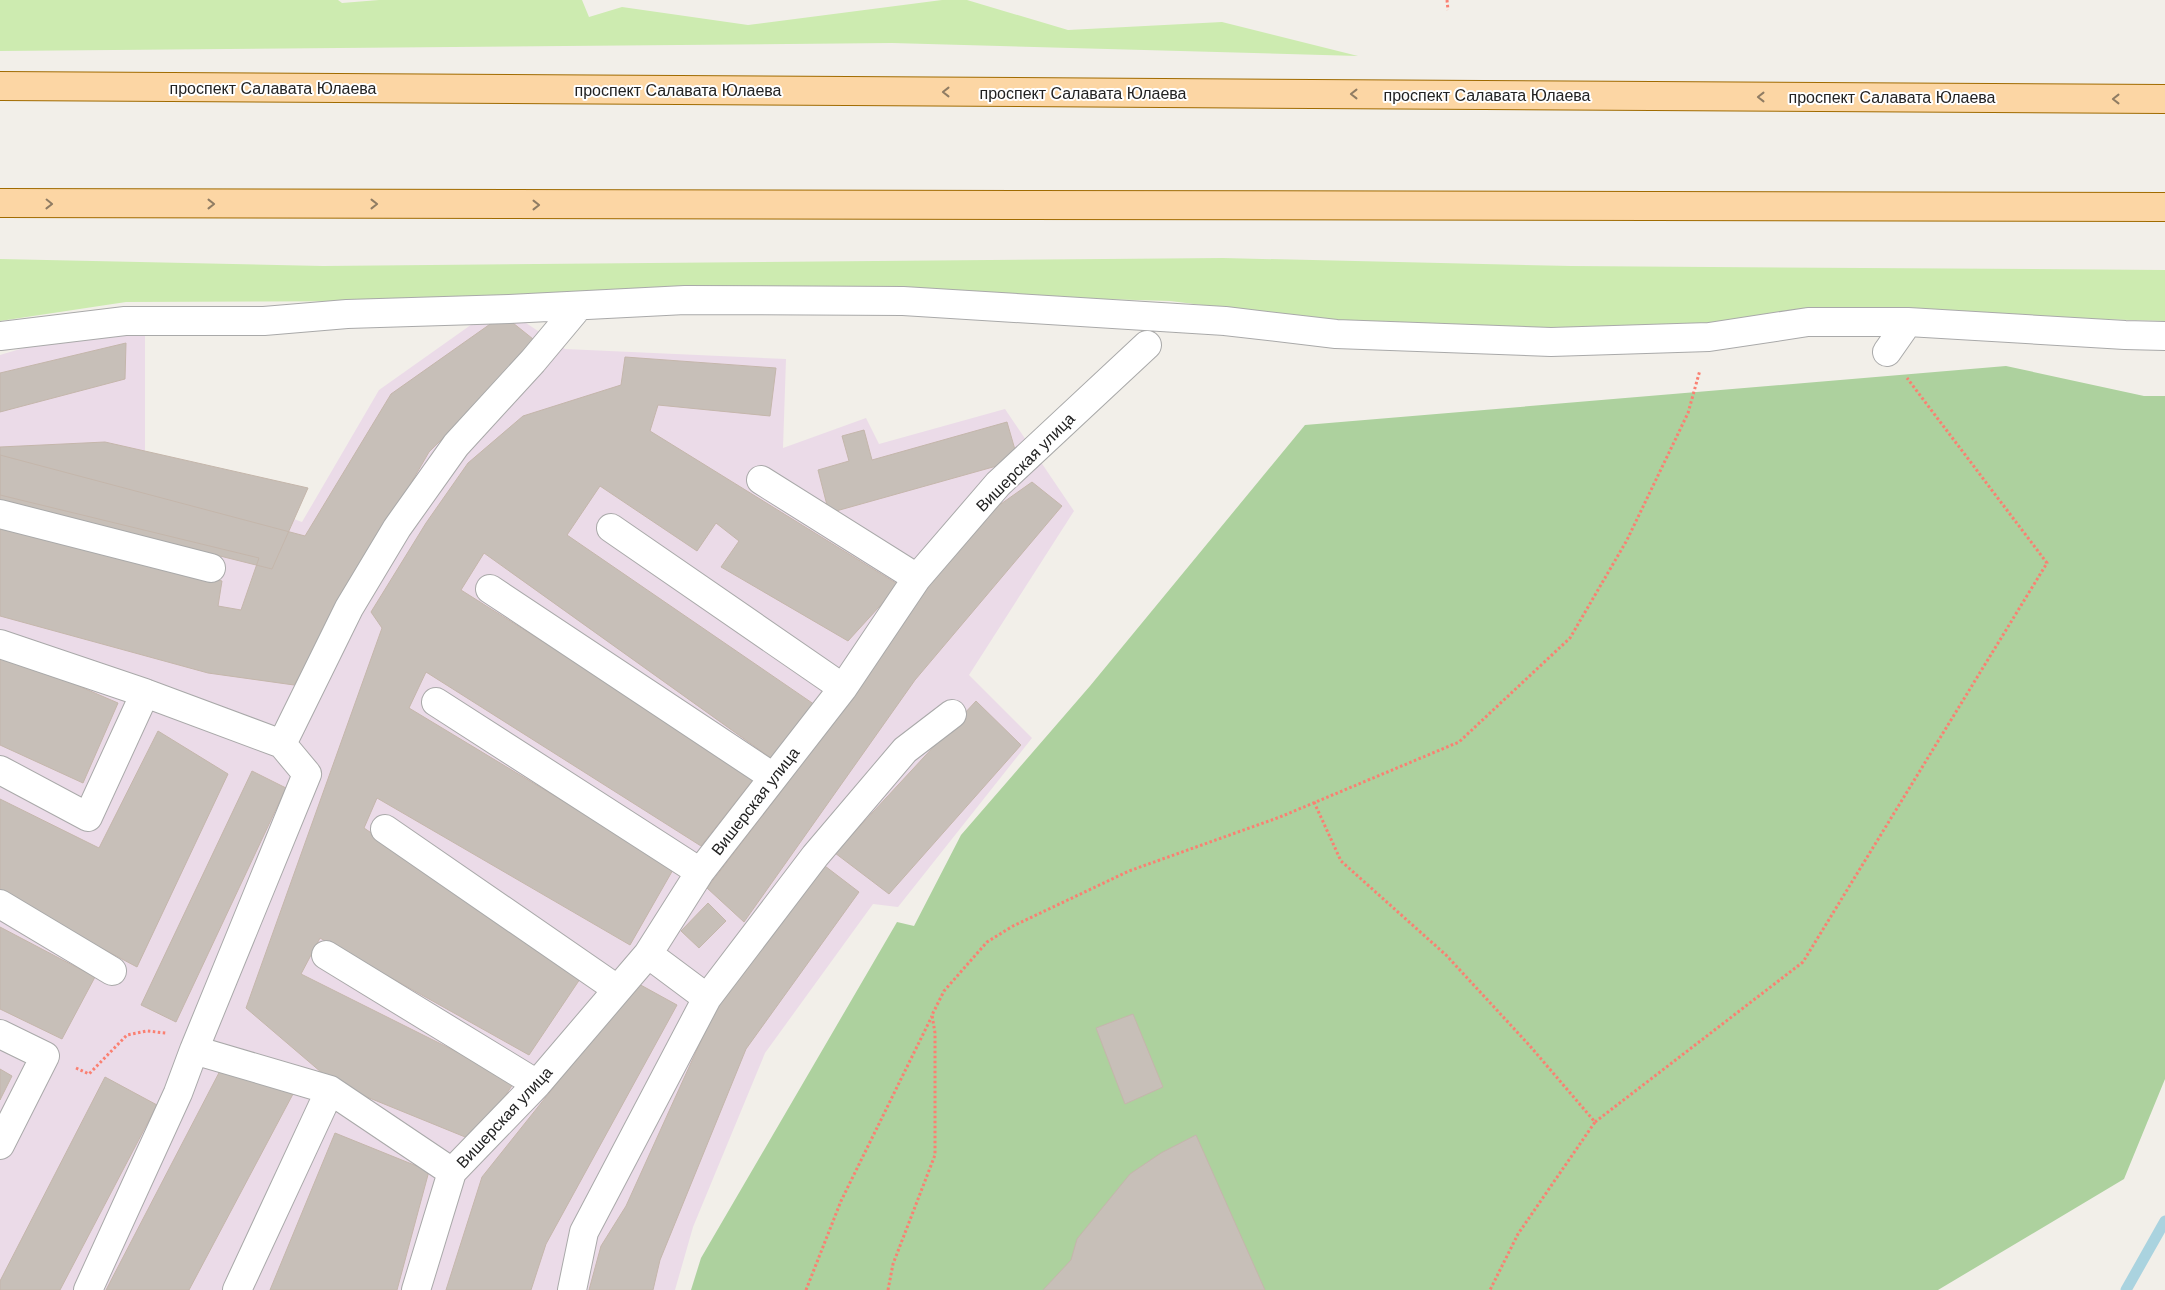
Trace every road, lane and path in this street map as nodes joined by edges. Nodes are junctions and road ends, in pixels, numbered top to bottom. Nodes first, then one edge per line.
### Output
1 (1447, 0) edge
2 (1448, 10) dead end
3 (0, 86) edge
4 (2165, 99) edge
5 (0, 203) edge
6 (2165, 207) edge
7 (579, 306) junction
8 (1908, 322) junction
9 (0, 336) edge
10 (2165, 336) edge
11 (1147, 345) dead end
12 (1887, 352) joint
13 (1701, 365) dead end
14 (761, 480) dead end
15 (0, 514) edge
16 (611, 528) dead end
17 (211, 568) dead end
18 (917, 578) junction
19 (490, 589) dead end
20 (0, 644) edge
21 (843, 688) junction
22 (144, 693) junction
23 (436, 702) dead end
24 (952, 714) dead end
25 (282, 744) junction
26 (0, 770) edge
27 (773, 777) junction
28 (1314, 802) junction
29 (385, 829) dead end
30 (700, 872) junction
31 (0, 904) edge
32 (648, 954) junction
33 (326, 955) dead end
34 (112, 971) dead end
35 (617, 989) junction
36 (707, 998) junction
37 (932, 1015) junction
38 (0, 1034) edge
39 (194, 1050) junction
40 (45, 1056) junction
41 (536, 1084) junction
42 (330, 1090) junction
43 (1595, 1122) junction
44 (0, 1145) edge
45 (452, 1172) junction
46 (88, 1290) edge
47 (238, 1290) edge
48 (416, 1290) edge
49 (572, 1290) edge
50 (806, 1290) edge
51 (888, 1290) edge
52 (1490, 1290) edge

1 - 2 path
4 -> 3 main road, проспект Салавата Юлаева
5 -> 6 main road
7 - 8 street
7 - 9 street
7 - 25 street
8 - 10 street
8 - 12 street
11 - 18 street, Вишерская улица
12 - 43 path
13 - 28 path
14 - 18 street
15 - 17 street
16 - 21 street
18 - 21 street, Вишерская улица
19 - 27 street
20 - 22 street
21 - 27 street, Вишерская улица
22 - 25 street
22 - 26 street
23 - 30 street
24 - 36 street
25 - 39 street
27 - 30 street, Вишерская улица
28 - 37 path
28 - 43 path
29 - 35 street
30 - 32 street, Вишерская улица
31 - 34 street
32 - 35 street, Вишерская улица
32 - 36 street
33 - 41 street
35 - 41 street, Вишерская улица
36 - 49 street
37 - 50 path
37 - 51 path
38 - 40 street
39 - 40 path
39 - 42 street
39 - 46 street
40 - 44 street
41 - 45 street, Вишерская улица
42 - 45 street
42 - 47 street
43 - 52 path
45 - 48 street, Вишерская улица

